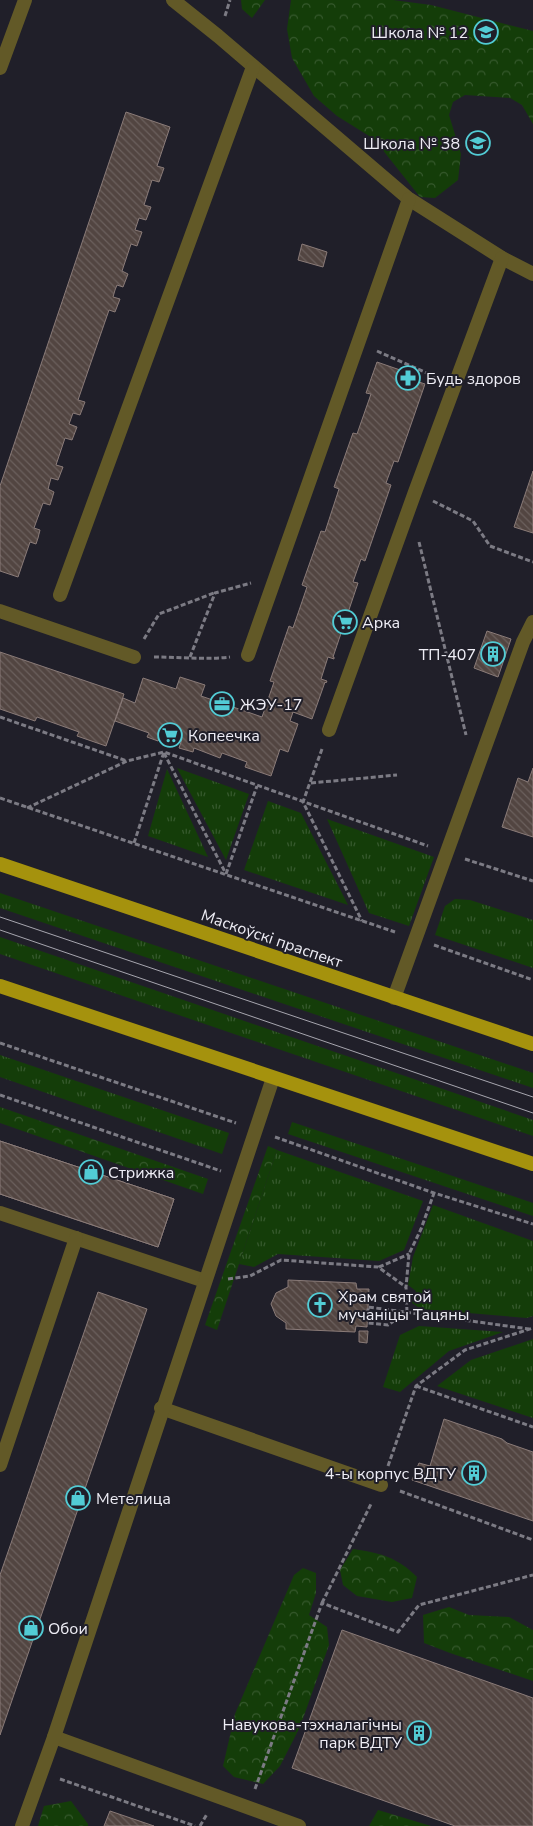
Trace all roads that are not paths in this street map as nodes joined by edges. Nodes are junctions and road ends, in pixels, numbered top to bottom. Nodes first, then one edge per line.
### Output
1 (25, 0) edge
2 (173, 0) edge
3 (253, 67) junction
4 (0, 68) edge
5 (408, 199) junction
6 (502, 258) junction
7 (533, 274) edge
8 (60, 595) dead end
9 (0, 611) edge
10 (533, 622) edge
11 (248, 655) dead end
12 (134, 657) road end
13 (328, 730) dead end
14 (0, 864) edge
15 (0, 986) edge
16 (394, 998) junction
17 (533, 1044) edge
18 (273, 1078) junction
19 (533, 1164) edge
20 (0, 1213) edge
21 (76, 1238) junction
22 (205, 1281) junction
23 (161, 1408) junction
24 (4, 1442) edge
25 (0, 1465) edge
26 (381, 1485) road end
27 (54, 1736) junction
28 (22, 1826) edge
29 (299, 1826) edge

1 - 4 lane
2 - 3 lane
3 - 5 lane
3 - 8 lane
5 - 6 lane
5 - 11 lane
6 - 7 lane
6 - 13 lane
9 - 12 lane
10 - 16 lane
14 - 16 main road, Маскоўскі праспект
15 - 18 main road
16 - 17 main road, Маскоўскі праспект
18 - 19 main road
18 - 22 lane
20 - 21 lane
21 - 22 lane
21 - 24 lane
22 - 23 lane
23 - 26 lane
23 - 27 lane
24 - 25 lane
27 - 28 lane
27 - 29 lane

